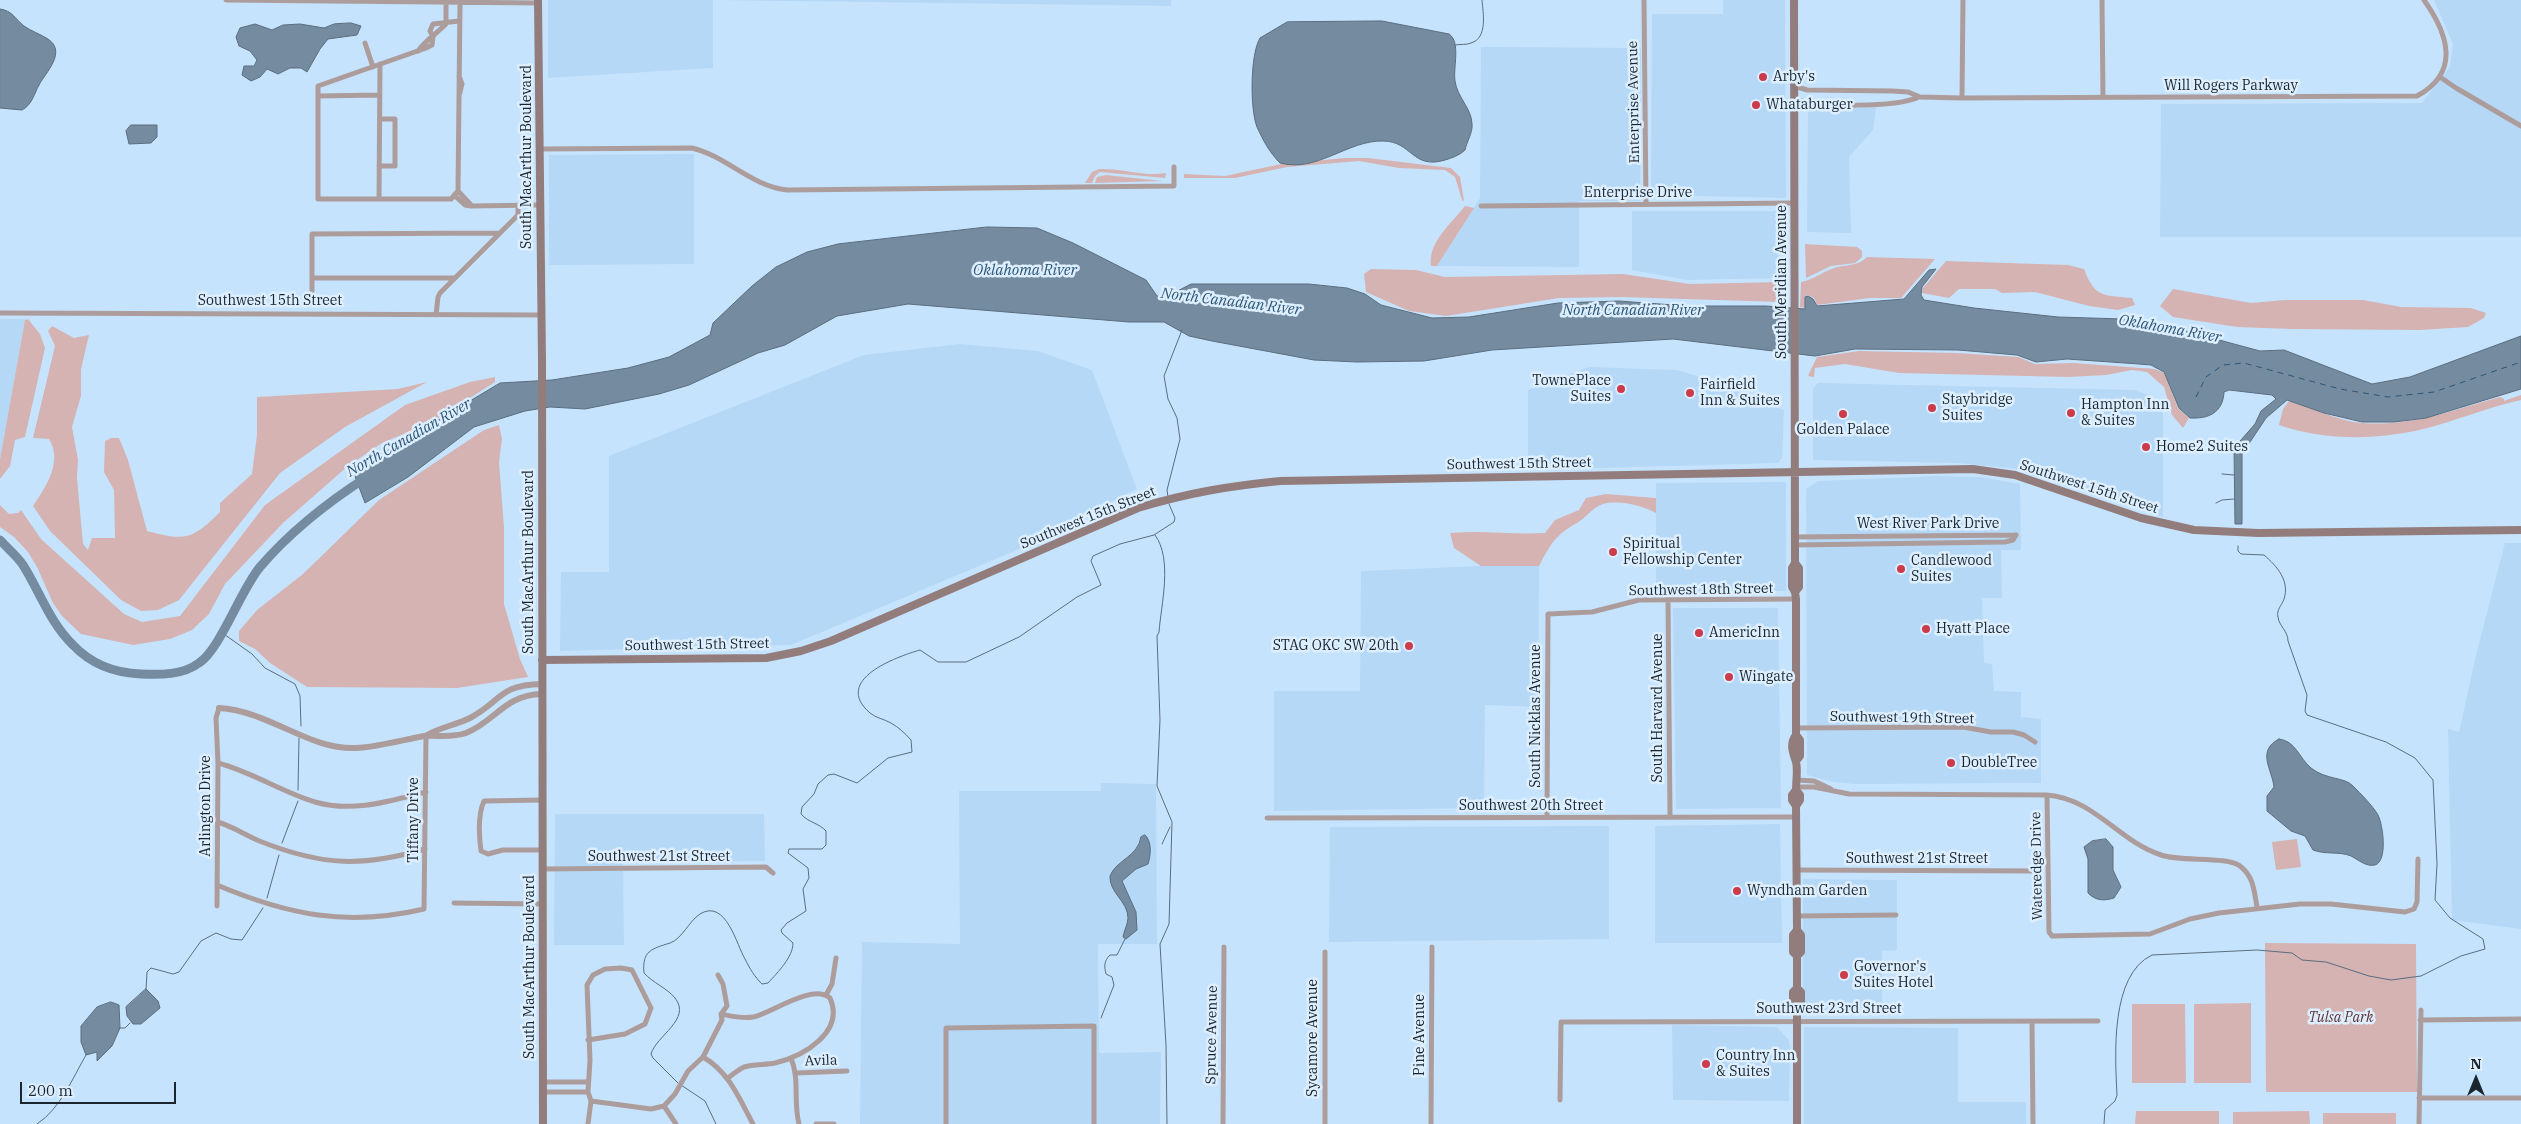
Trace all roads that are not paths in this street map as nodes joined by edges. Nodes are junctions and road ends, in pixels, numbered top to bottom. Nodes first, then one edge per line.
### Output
1 (226, 0) edge
2 (231, 0) edge
3 (343, 0) edge
4 (1644, 0) edge
5 (1794, 0) edge
6 (1963, 0) edge
7 (2102, 0) edge
8 (2424, 0) edge
9 (444, 2) edge
10 (538, 2) edge
11 (460, 3) junction
12 (446, 21) junction
13 (459, 21) junction
14 (433, 38) junction
15 (365, 43) dead end
16 (380, 64) junction
17 (373, 67) junction
18 (2440, 77) junction
19 (1794, 86) junction
20 (1852, 91) junction
21 (1873, 91) junction
22 (380, 95) junction
23 (318, 96) junction
24 (1920, 97) junction
25 (2103, 97) junction
26 (1962, 98) junction
27 (1794, 100) junction
28 (1852, 104) junction
29 (1873, 104) junction
30 (380, 119) junction
31 (2521, 126) edge
32 (539, 149) junction
33 (379, 166) junction
34 (1174, 167) dead end
35 (456, 194) junction
36 (379, 199) junction
37 (1795, 203) junction
38 (1646, 204) junction
39 (518, 205) junction
40 (540, 205) junction
41 (1481, 206) dead end
42 (499, 233) junction
43 (312, 278) junction
44 (455, 278) junction
45 (312, 293) dead end
46 (0, 313) edge
47 (436, 315) junction
48 (541, 315) junction
49 (1795, 472) junction
50 (2521, 530) edge
51 (1937, 535) junction
52 (1835, 536) junction
53 (1864, 536) junction
54 (1795, 541) junction
55 (1938, 543) junction
56 (1864, 544) junction
57 (1835, 545) junction
58 (1796, 596) junction
59 (1668, 600) junction
60 (1548, 614) joint
61 (542, 660) junction
62 (542, 684) junction
63 (542, 694) junction
64 (493, 701) junction
65 (219, 708) joint
66 (499, 710) junction
67 (1796, 732) junction
68 (426, 736) junction
69 (2035, 742) dead end
70 (218, 763) junction
71 (1796, 786) junction
72 (426, 792) junction
73 (2047, 795) junction
74 (542, 800) junction
75 (1548, 817) junction
76 (1670, 817) junction
77 (1796, 817) junction
78 (1267, 818) dead end
79 (217, 822) junction
80 (425, 849) junction
81 (542, 850) junction
82 (2418, 859) dead end
83 (542, 869) junction
84 (1796, 870) junction
85 (2038, 871) dead end
86 (773, 873) dead end
87 (217, 885) junction
88 (454, 903) dead end
89 (542, 904) junction
90 (217, 906) dead end
91 (2257, 907) junction
92 (1896, 915) dead end
93 (1797, 916) junction
94 (1224, 947) dead end
95 (1432, 947) dead end
96 (1325, 952) dead end
97 (836, 958) dead end
98 (718, 975) dead end
99 (826, 995) junction
100 (2421, 1010) dead end
101 (721, 1014) junction
102 (1797, 1017) junction
103 (2420, 1020) junction
104 (2521, 1020) edge
105 (2032, 1022) junction
106 (2098, 1022) dead end
107 (588, 1040) junction
108 (703, 1057) junction
109 (791, 1058) junction
110 (847, 1071) dead end
111 (796, 1073) junction
112 (728, 1078) junction
113 (543, 1082) junction
114 (588, 1082) junction
115 (543, 1092) junction
116 (588, 1092) junction
117 (2419, 1098) junction
118 (2521, 1098) edge
119 (1560, 1100) dead end
120 (591, 1101) junction
121 (664, 1106) junction
122 (543, 1124) edge
123 (588, 1124) edge
124 (676, 1124) edge
125 (753, 1124) edge
126 (799, 1124) edge
127 (816, 1124) edge
128 (834, 1124) edge
129 (946, 1124) edge
130 (1094, 1124) edge
131 (1223, 1124) edge
132 (1325, 1124) edge
133 (1431, 1124) edge
134 (1797, 1124) edge
135 (2033, 1124) edge
136 (2419, 1124) edge

1 - 2 street
2 - 3 street
3 - 9 street
4 - 38 street, Enterprise Avenue
5 - 19 main road, South Meridian Avenue
6 - 26 street
7 - 25 street
8 - 18 street
9 - 11 street
9 - 12 street
10 - 11 street
10 - 32 main road, South MacArthur Boulevard
11 - 13 street
12 - 13 street
12 - 14 street
12 - 14 street
13 - 35 street
14 - 16 street
15 - 17 street
16 - 17 street
16 - 22 street
17 - 23 street
18 - 25 street, Will Rogers Parkway
18 - 31 street
19 - 20 street, Will Rogers Parkway
19 - 27 main road, South Meridian Avenue
20 - 21 street, Will Rogers Parkway
20 - 28 street
21 - 24 street, Will Rogers Parkway
21 - 29 street
22 - 23 street
22 - 30 street
23 - 36 street
24 - 26 street, Will Rogers Parkway
24 - 29 street, Will Rogers Parkway
25 - 26 street, Will Rogers Parkway
27 - 28 street, Will Rogers Parkway
27 - 37 main road, South Meridian Avenue
28 - 29 street, Will Rogers Parkway
30 - 33 street
30 - 33 street
32 - 34 street
32 - 40 main road, South MacArthur Boulevard
33 - 36 street
35 - 36 street
35 - 39 street
37 - 38 street, Enterprise Drive
37 - 49 main road, South Meridian Avenue
38 - 41 street, Enterprise Drive
39 - 40 street
39 - 42 street
40 - 48 main road, South MacArthur Boulevard
42 - 43 street
42 - 44 street
43 - 44 street
43 - 45 street
44 - 47 street
46 - 47 street, Southwest 15th Street
47 - 48 street, Southwest 15th Street
48 - 61 main road, South MacArthur Boulevard
49 - 50 main road, Southwest 15th Street
49 - 54 main road, South Meridian Avenue
49 - 61 main road, Southwest 15th Street
51 - 53 street, West River Park Drive
51 - 55 street
51 - 55 street, West River Park Drive
52 - 53 street, West River Park Drive
52 - 54 street, West River Park Drive
52 - 57 street
53 - 56 street
54 - 57 street, West River Park Drive
54 - 58 main road, South Meridian Avenue
55 - 56 street, West River Park Drive
56 - 57 street, West River Park Drive
58 - 59 street, Southwest 18th Street
58 - 67 main road, South Meridian Avenue
59 - 60 street, Southwest 18th Street
59 - 76 street, South Harvard Avenue
60 - 75 street, South Nicklas Avenue
61 - 62 main road, South MacArthur Boulevard
62 - 63 main road, South MacArthur Boulevard
62 - 64 street
63 - 66 street
63 - 74 main road, South MacArthur Boulevard
64 - 66 street
64 - 68 street
65 - 68 street
65 - 70 street, Arlington Drive
66 - 68 street
67 - 69 street, Southwest 19th Street
67 - 71 main road, South Meridian Avenue
68 - 72 street, Tiffany Drive
70 - 72 street
70 - 79 street, Arlington Drive
71 - 73 street, Wateredge Drive
71 - 77 main road, South Meridian Avenue
72 - 80 street, Tiffany Drive
73 - 91 street, Wateredge Drive
73 - 91 street, Wateredge Drive
74 - 81 main road, South MacArthur Boulevard
74 - 81 street
75 - 76 street, Southwest 20th Street
75 - 78 street, Southwest 20th Street
76 - 77 street, Southwest 20th Street
77 - 84 main road, South Meridian Avenue
79 - 80 street
79 - 87 street, Arlington Drive
80 - 87 street, Tiffany Drive
81 - 83 main road, South MacArthur Boulevard
82 - 91 street, Wateredge Drive
83 - 86 street, Southwest 21st Street
83 - 89 main road, South MacArthur Boulevard
84 - 85 street, Southwest 21st Street
84 - 93 main road, South Meridian Avenue
87 - 90 street, Arlington Drive
88 - 89 street
89 - 113 main road, South MacArthur Boulevard
92 - 93 street
93 - 102 main road, South Meridian Avenue
94 - 131 street, Spruce Avenue
95 - 133 street, Pine Avenue
96 - 132 street, Sycamore Avenue
97 - 99 street
98 - 101 street
99 - 101 street
99 - 109 street
100 - 103 street
101 - 108 street
102 - 105 street, Southwest 23rd Street
102 - 119 street, Southwest 23rd Street
102 - 134 main road, South Meridian Avenue
103 - 104 street
103 - 117 street
105 - 106 street, Southwest 23rd Street
105 - 135 street
107 - 107 street
107 - 114 street
108 - 112 street
108 - 121 street
109 - 111 street
109 - 112 street
110 - 111 street, Avila
111 - 126 street
112 - 125 street
113 - 114 street
113 - 115 main road, South MacArthur Boulevard
114 - 116 street
115 - 116 street
115 - 122 main road, South MacArthur Boulevard
116 - 120 street
117 - 118 street
117 - 136 street
120 - 121 street
120 - 123 street
121 - 124 street
127 - 128 street
129 - 130 street

